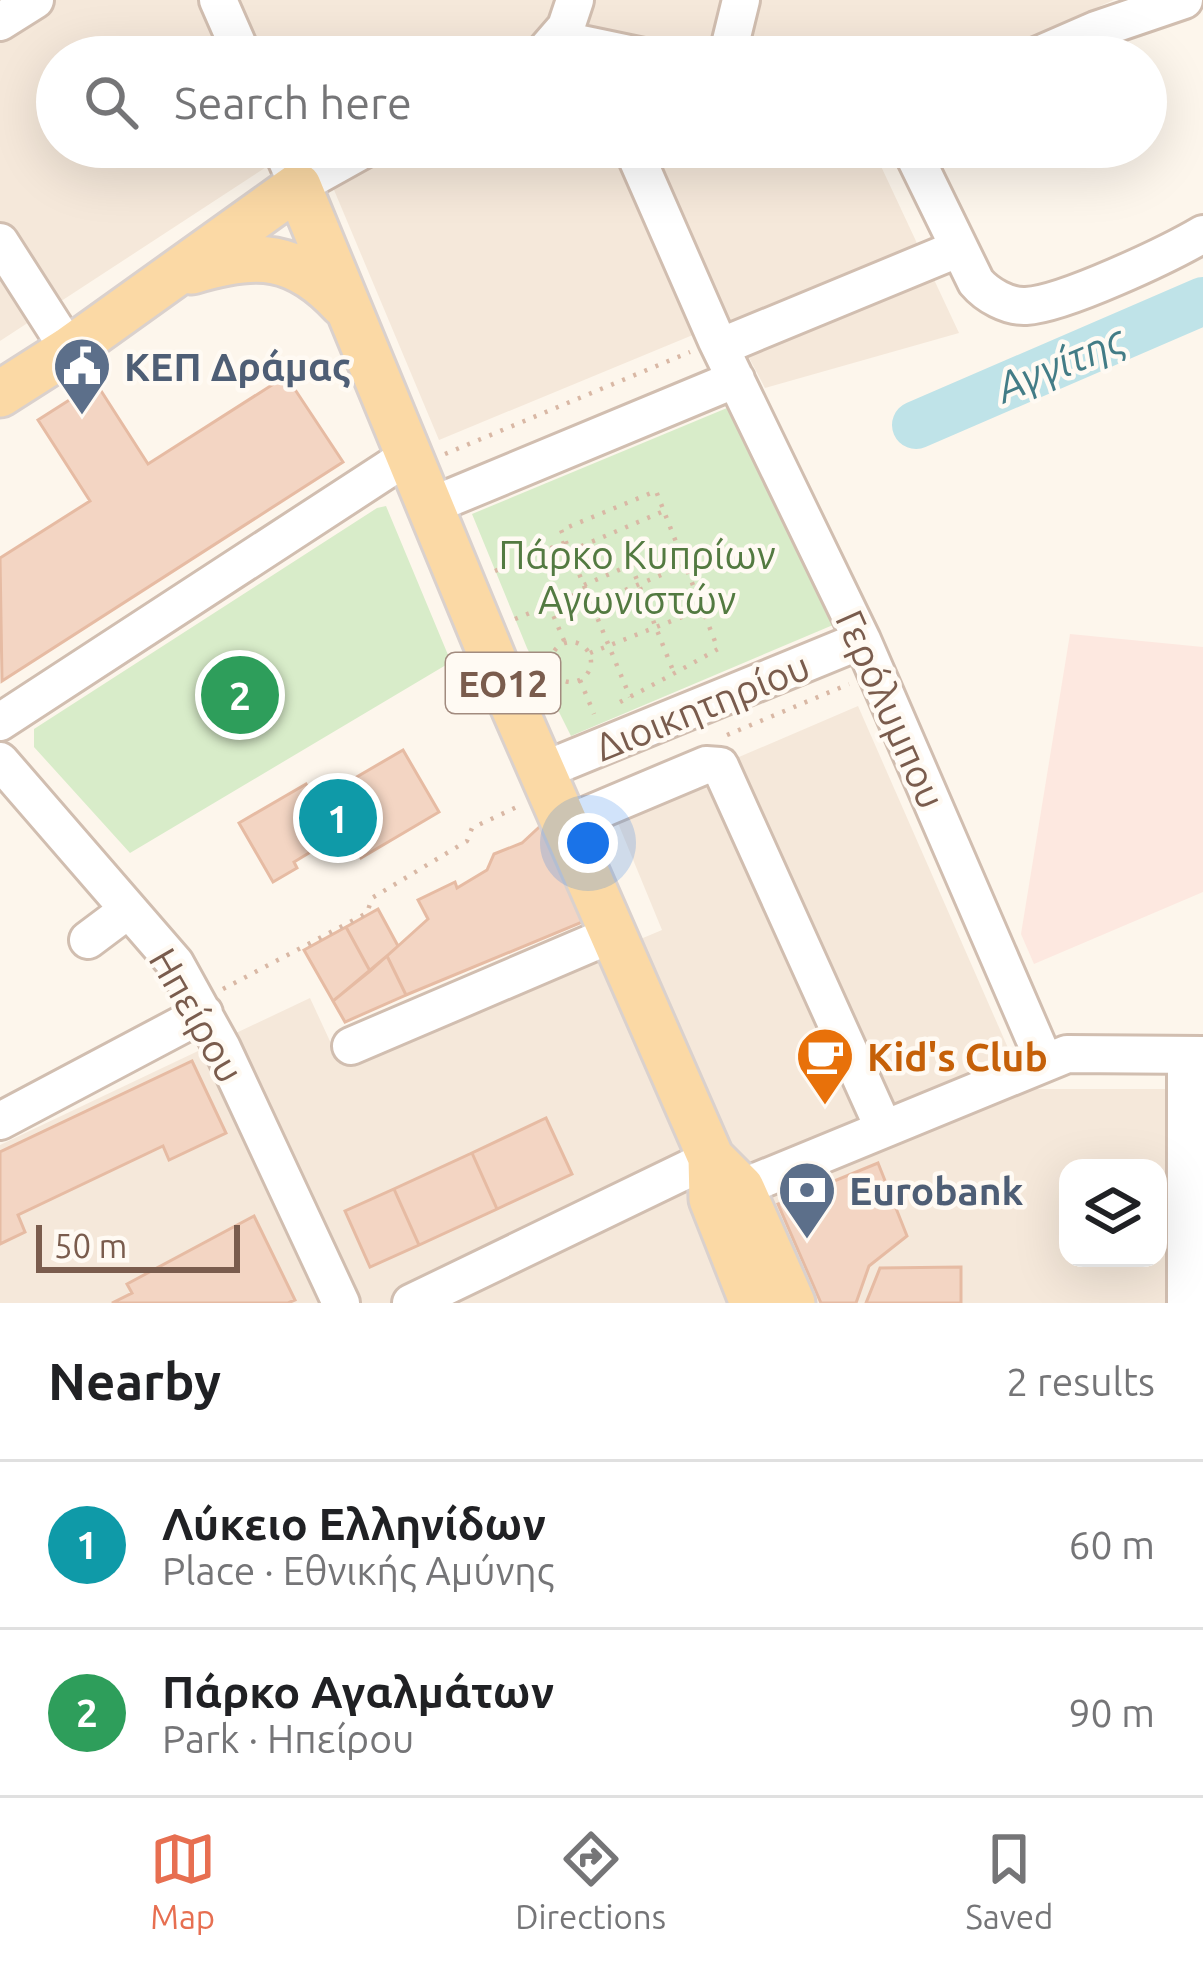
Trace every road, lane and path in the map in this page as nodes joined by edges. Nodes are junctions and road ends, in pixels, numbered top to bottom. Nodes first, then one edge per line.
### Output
1 (35, 0) edge
2 (218, 0) edge
3 (575, 0) edge
4 (741, 0) edge
5 (1184, 0) edge
6 (1126, 10) edge
7 (0, 22) edge
8 (233, 36) edge
9 (571, 36) edge
10 (732, 36) edge
11 (1075, 36) edge
12 (287, 168) edge
13 (290, 168) edge
14 (641, 168) edge
15 (920, 168) edge
16 (1203, 234) edge
17 (0, 242) edge
18 (957, 249) junction
19 (166, 279) junction
20 (350, 313) junction
21 (69, 350) junction
22 (725, 357) junction
23 (0, 394) edge
24 (416, 476) junction
25 (664, 512) junction
26 (566, 542) junction
27 (677, 545) junction
28 (570, 551) junction
29 (631, 565) junction
30 (685, 565) junction
31 (495, 571) dead end
32 (638, 585) junction
33 (585, 587) junction
34 (592, 604) junction
35 (549, 605) junction
36 (702, 609) junction
37 (515, 619) dead end
38 (656, 628) junction
39 (565, 643) junction
40 (609, 646) junction
41 (589, 653) junction
42 (869, 656) junction
43 (552, 668) junction
44 (539, 673) dead end
45 (674, 673) junction
46 (580, 680) junction
47 (630, 697) junction
48 (613, 707) dead end
49 (0, 722) edge
50 (581, 724) dead end
51 (0, 761) edge
52 (553, 795) junction
53 (128, 910) junction
54 (614, 934) junction
55 (88, 940) dead end
56 (201, 1008) junction
57 (351, 1046) dead end
58 (1195, 1055) edge
59 (1045, 1064) junction
60 (0, 1121) edge
61 (884, 1129) junction
62 (726, 1173) junction
63 (341, 1303) edge
64 (411, 1303) edge
65 (753, 1303) edge
66 (792, 1303) edge
67 (1186, 1303) edge

1 - 7 street
2 - 8 street
3 - 9 street
4 - 10 street
5 - 6 street
6 - 11 street
12 - 19 main road, ΕΟ12
13 - 20 main road, ΕΟ12
14 - 22 street, Γερόλυμπου
15 - 18 street
16 - 18 street
17 - 21 street
18 - 22 street
19 - 20 main road, ΕΟ12
19 - 21 main road, ΕΟ12
20 - 24 main road, ΕΟ12
21 - 23 main road, ΕΟ12
22 - 24 street
22 - 24 path
22 - 42 street, Γερόλυμπου
24 - 49 street
24 - 52 main road, ΕΟ12
25 - 26 path
25 - 27 path
25 - 28 path
26 - 28 path
26 - 31 path
27 - 29 path
27 - 30 path
28 - 33 path
29 - 32 path
29 - 33 path
30 - 32 path
30 - 36 path
32 - 34 path
32 - 38 path
33 - 34 path
33 - 35 path
34 - 40 path
35 - 37 path
35 - 39 path
36 - 38 path
36 - 45 path
38 - 40 path
38 - 45 path
39 - 41 path
39 - 43 path
40 - 41 path
40 - 47 path
41 - 46 path
42 - 52 street, Διοικητηρίου
42 - 59 street, Γερόλυμπου
43 - 44 path
43 - 46 path
45 - 47 path
46 - 50 path
47 - 48 path
51 - 53 street, Ηπείρου
52 - 54 main road, ΕΟ12
52 - 56 path
52 - 61 street
53 - 55 street
53 - 56 street, Ηπείρου
54 - 57 street
54 - 62 main road, ΕΟ12
56 - 60 street
56 - 63 street, Ηπείρου
58 - 59 street
58 - 67 street
59 - 61 street
61 - 62 street
62 - 64 street
62 - 65 main road, ΕΟ12
62 - 66 main road, ΕΟ12

